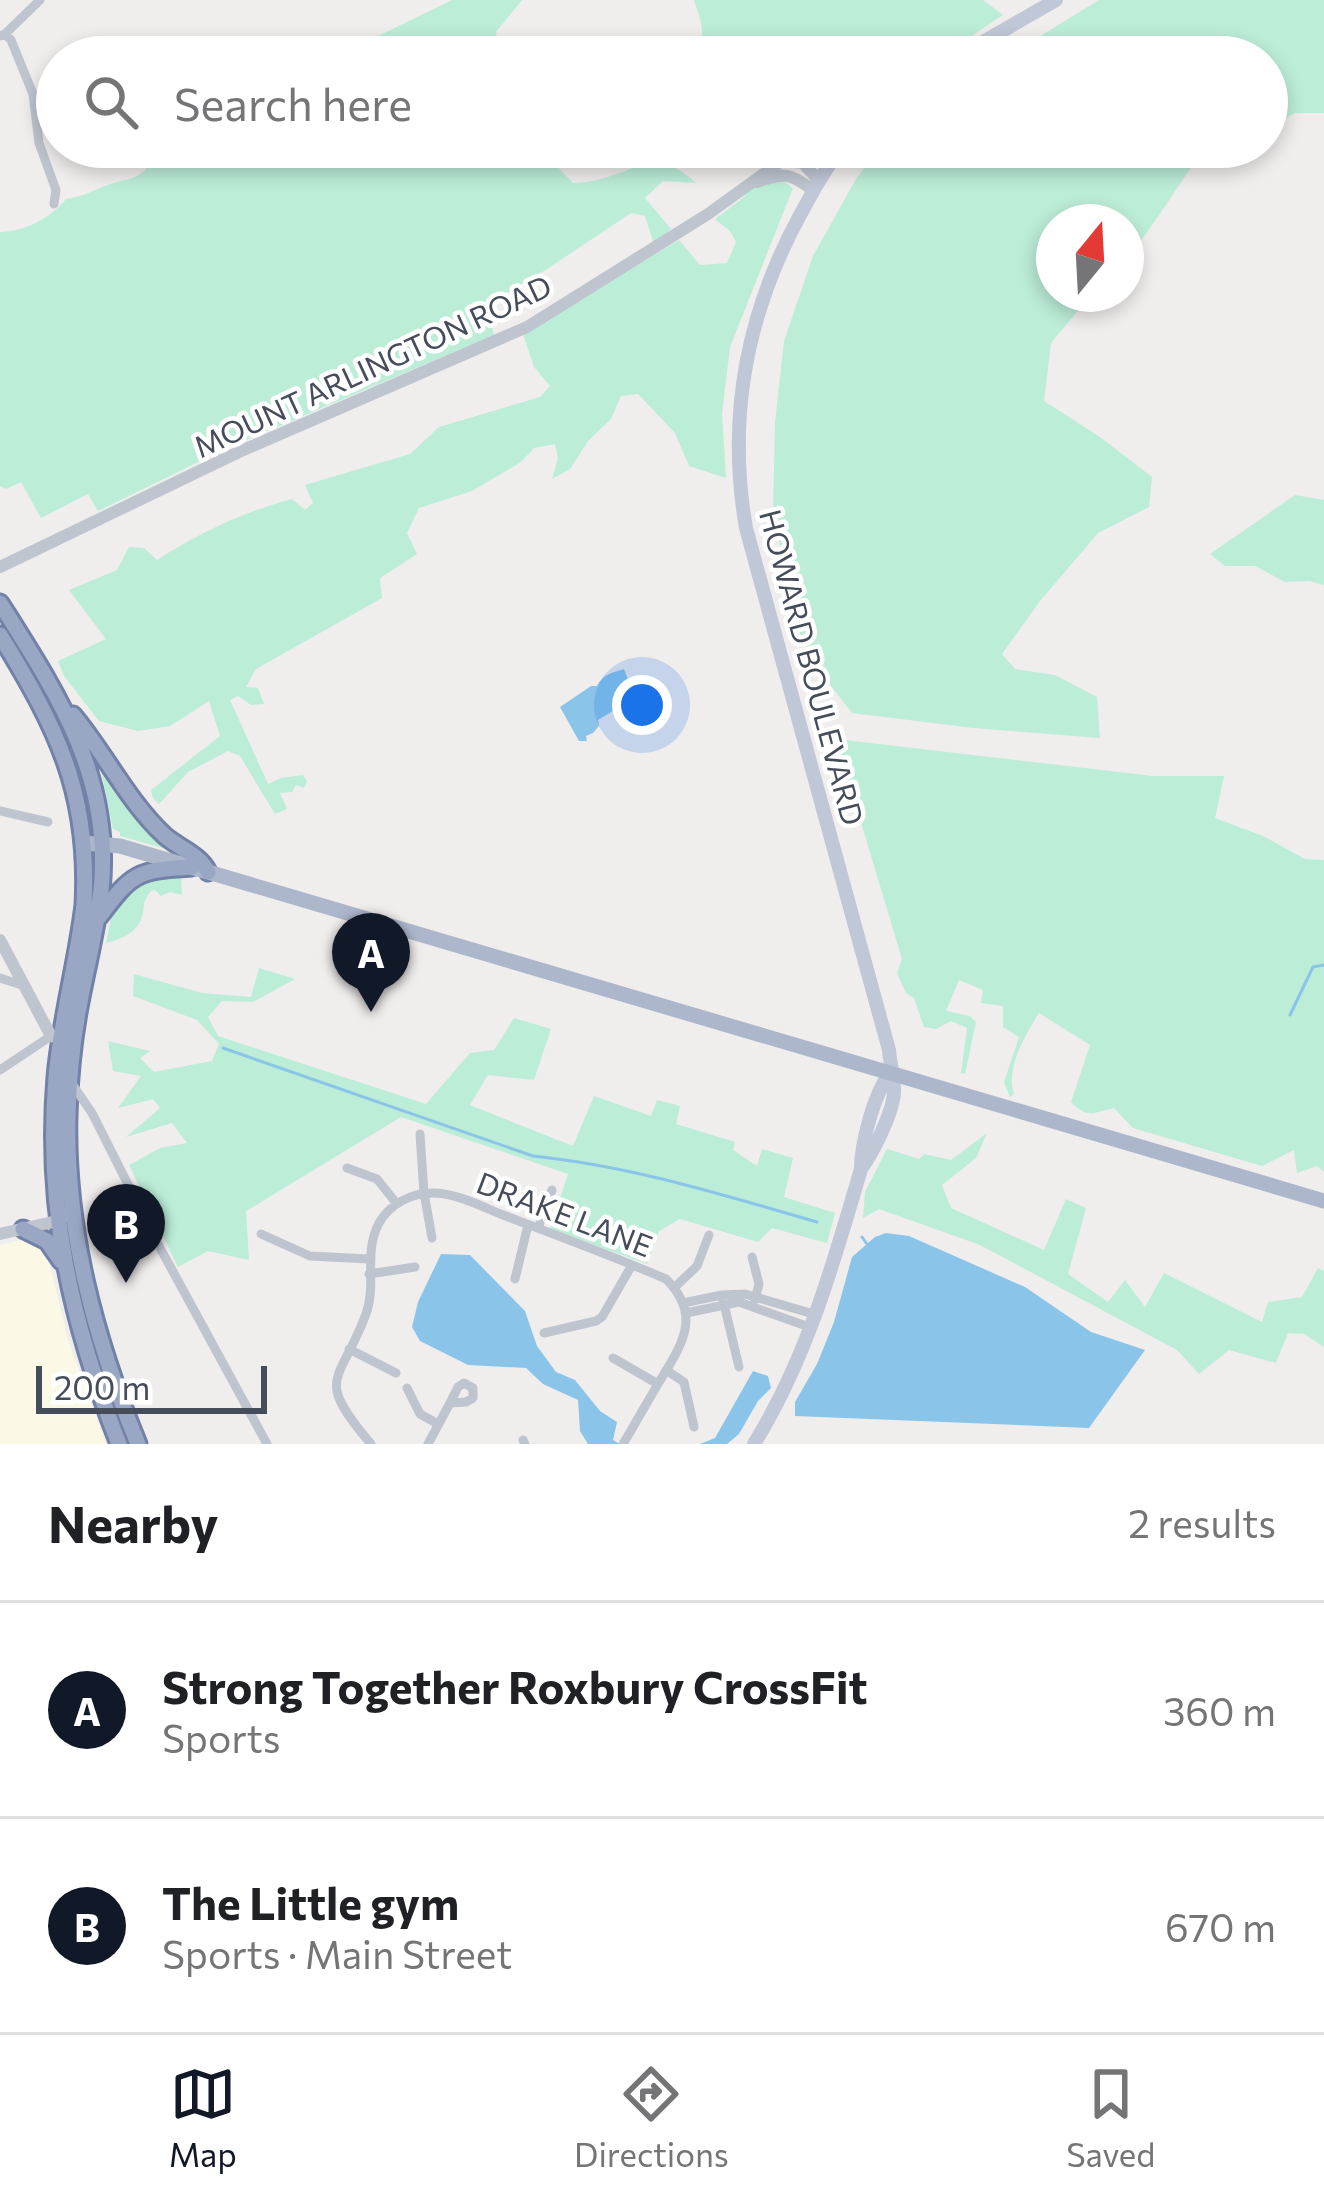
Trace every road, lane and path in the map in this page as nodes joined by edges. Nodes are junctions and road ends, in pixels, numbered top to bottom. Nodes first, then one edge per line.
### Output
1 (40, 0) edge
2 (1056, 0) edge
3 (3, 35) edge
4 (993, 36) edge
5 (36, 118) edge
6 (48, 168) edge
7 (771, 168) edge
8 (806, 168) edge
9 (828, 168) edge
10 (750, 184) junction
11 (816, 186) junction
12 (54, 203) dead end
13 (0, 567) edge
14 (0, 603) edge
15 (0, 635) edge
16 (60, 699) junction
17 (0, 811) edge
18 (48, 822) dead end
19 (84, 843) junction
20 (102, 843) junction
21 (200, 869) junction
22 (97, 919) junction
23 (0, 940) edge
24 (0, 978) edge
25 (25, 986) junction
26 (56, 1037) junction
27 (0, 1070) edge
28 (890, 1073) junction
29 (70, 1081) junction
30 (420, 1134) dead end
31 (347, 1168) dead end
32 (552, 1190) dead end
33 (424, 1193) junction
34 (71, 1197) junction
35 (1324, 1201) edge
36 (397, 1204) junction
37 (57, 1221) junction
38 (533, 1226) junction
39 (23, 1229) junction
40 (0, 1234) edge
41 (261, 1234) dead end
42 (710, 1235) dead end
43 (431, 1238) dead end
44 (752, 1256) dead end
45 (369, 1259) junction
46 (632, 1265) junction
47 (64, 1267) junction
48 (415, 1267) dead end
49 (370, 1274) junction
50 (515, 1279) dead end
51 (674, 1287) junction
52 (723, 1299) junction
53 (754, 1300) junction
54 (685, 1308) junction
55 (815, 1321) junction
56 (544, 1333) dead end
57 (349, 1349) junction
58 (613, 1358) dead end
59 (740, 1367) dead end
60 (666, 1370) junction
61 (396, 1373) dead end
62 (658, 1384) junction
63 (407, 1388) dead end
64 (450, 1402) dead end
65 (438, 1424) junction
66 (694, 1426) dead end
67 (433, 1442) edge
68 (119, 1444) edge
69 (133, 1444) edge
70 (267, 1444) edge
71 (371, 1444) edge
72 (624, 1444) edge
73 (754, 1444) edge

1 - 3 street
2 - 4 main road
3 - 5 street
6 - 12 street
7 - 10 street, MOUNT ARLINGTON ROAD
8 - 11 street
9 - 11 main road, HOWARD BOULEVARD
10 - 11 street
10 - 13 street, MOUNT ARLINGTON ROAD
11 - 28 main road, HOWARD BOULEVARD
14 - 16 highway
15 - 19 highway
16 - 20 highway
16 - 21 highway
17 - 18 street
19 - 20 main road
19 - 26 highway
20 - 21 main road
20 - 22 highway
21 - 22 highway
21 - 28 main road
22 - 29 highway
23 - 25 street
24 - 25 street
25 - 26 street
26 - 27 street
26 - 37 highway
28 - 35 main road
28 - 55 main road
29 - 34 highway
29 - 70 street
30 - 33 street
31 - 36 street
32 - 38 street
33 - 36 street
33 - 38 street, DRAKE LANE
33 - 43 street
34 - 37 street
34 - 69 highway
36 - 45 street
37 - 39 street
37 - 47 highway
37 - 69 highway
38 - 46 street, DRAKE LANE
38 - 50 street
39 - 40 street
39 - 47 highway
41 - 45 street
42 - 51 street
44 - 53 street
45 - 49 street
46 - 51 street, DRAKE LANE
46 - 56 street
47 - 68 highway
48 - 49 street
49 - 57 street
51 - 54 street, DRAKE LANE
52 - 53 street
52 - 54 street
52 - 59 street
53 - 55 street
54 - 60 street
55 - 73 main road
57 - 61 street
57 - 71 street
58 - 62 street
60 - 62 street
60 - 66 street
62 - 72 street
63 - 65 street
64 - 65 street
65 - 67 street

